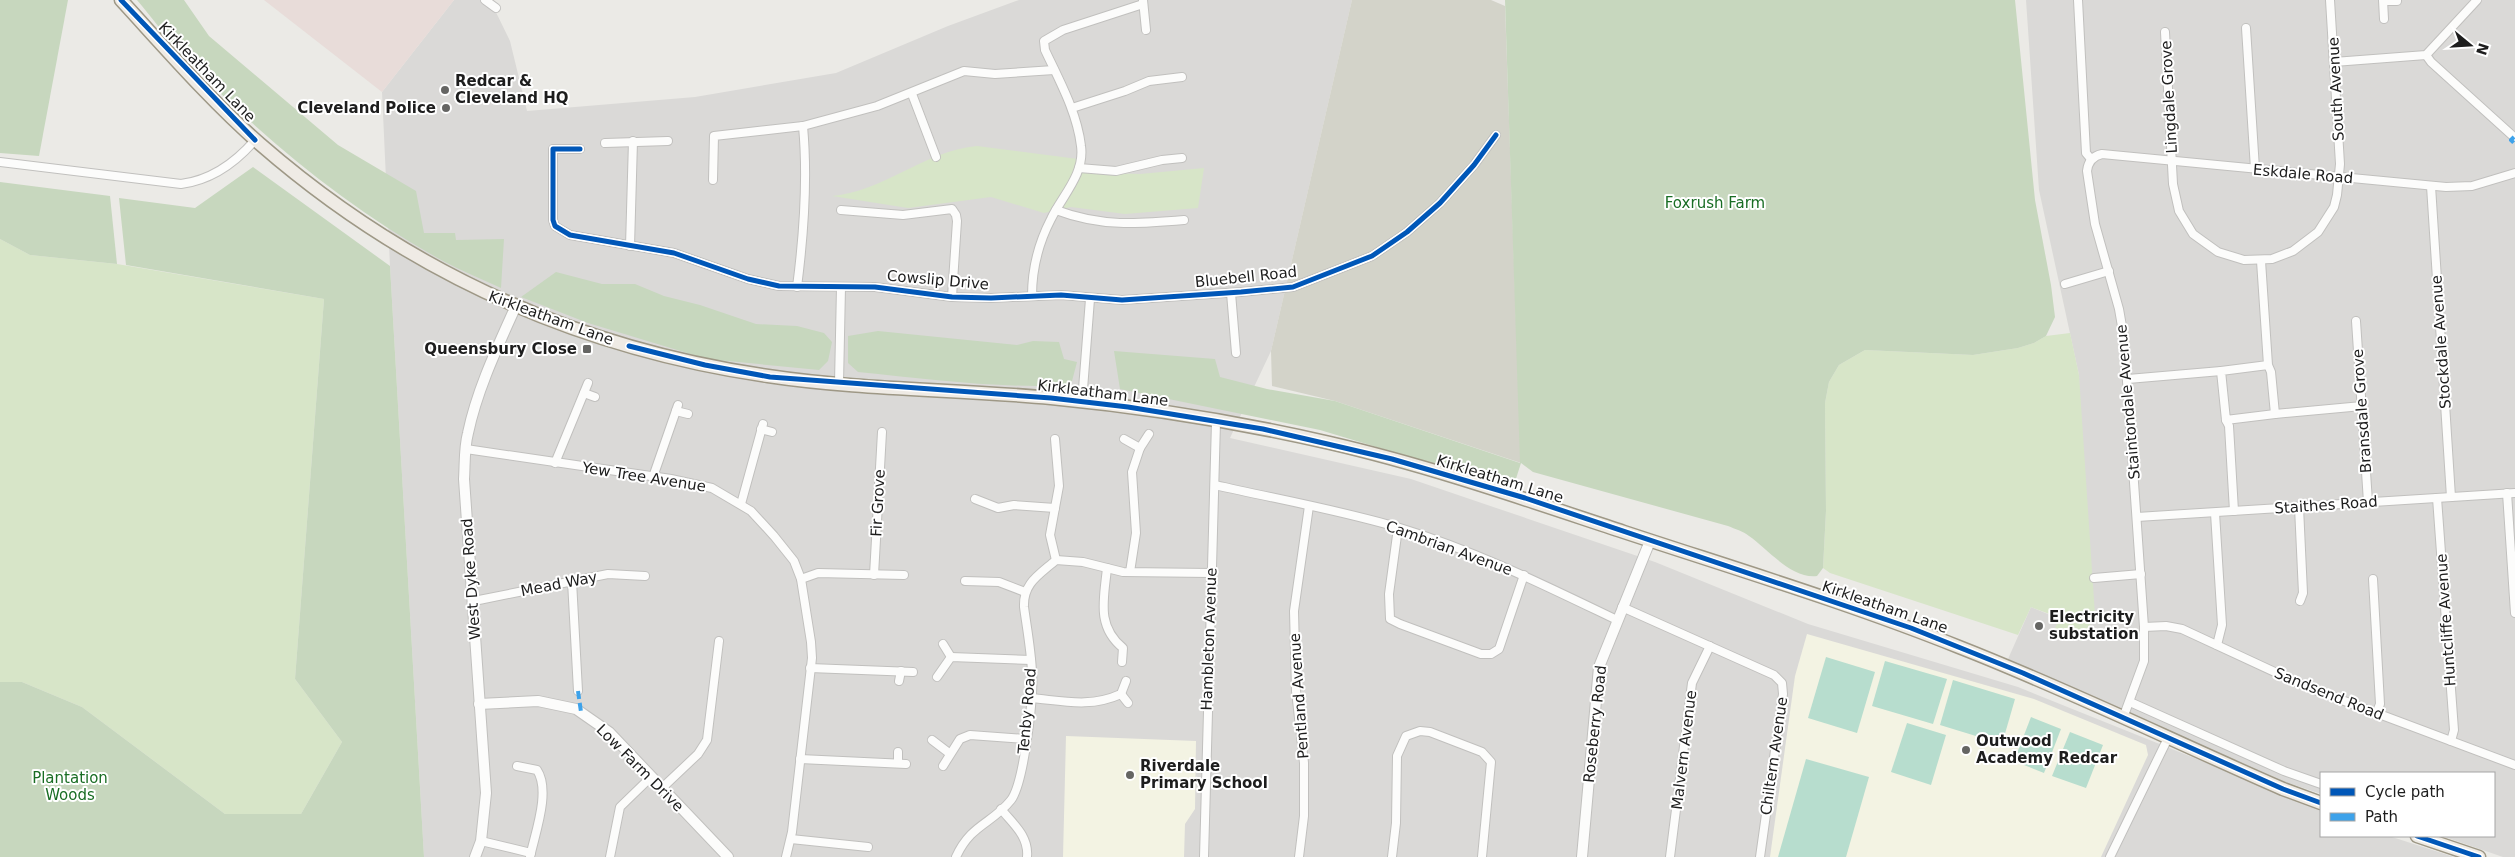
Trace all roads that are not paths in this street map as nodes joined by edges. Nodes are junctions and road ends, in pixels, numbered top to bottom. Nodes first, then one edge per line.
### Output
1 (121, 0) edge
2 (485, 0) edge
3 (2078, 0) edge
4 (2330, 0) edge
5 (2477, 0) edge
6 (2384, 1) edge
7 (2397, 1) edge
8 (1143, 2) edge
9 (496, 8) dead end
10 (2384, 19) dead end
11 (2246, 28) dead end
12 (1146, 30) dead end
13 (2165, 32) dead end
14 (2426, 56) junction
15 (2334, 62) junction
16 (1054, 70) junction
17 (1182, 77) dead end
18 (912, 94) junction
19 (1072, 108) junction
20 (803, 126) junction
21 (1496, 135) dead end
22 (2514, 137) dead end
23 (256, 140) junction
24 (668, 140) dead end
25 (633, 141) junction
26 (605, 143) dead end
27 (580, 149) dead end
28 (936, 157) dead end
29 (1182, 158) dead end
30 (2091, 159) junction
31 (2172, 161) junction
32 (0, 162) edge
33 (1079, 168) junction
34 (2255, 169) junction
35 (2515, 173) edge
36 (2339, 177) junction
37 (713, 180) dead end
38 (2431, 186) junction
39 (842, 210) dead end
40 (1056, 210) junction
41 (1184, 220) dead end
42 (630, 246) junction
43 (2261, 261) junction
44 (2109, 271) junction
45 (2065, 284) dead end
46 (797, 287) junction
47 (841, 287) junction
48 (1231, 292) junction
49 (952, 296) junction
50 (1032, 296) junction
51 (1090, 299) junction
52 (515, 308) junction
53 (2356, 321) dead end
54 (1236, 353) dead end
55 (2268, 365) junction
56 (2221, 371) junction
57 (2128, 378) junction
58 (588, 383) dead end
59 (839, 383) junction
60 (584, 393) junction
61 (595, 397) dead end
62 (1082, 402) junction
63 (2362, 406) junction
64 (688, 414) dead end
65 (2275, 414) junction
66 (2226, 420) junction
67 (1216, 422) junction
68 (772, 432) dead end
69 (882, 432) dead end
70 (1149, 434) dead end
71 (1055, 439) dead end
72 (1124, 439) dead end
73 (1140, 448) junction
74 (466, 449) junction
75 (555, 463) junction
76 (653, 477) junction
77 (1215, 485) junction
78 (2511, 493) edge
79 (2452, 497) junction
80 (2437, 498) junction
81 (975, 499) dead end
82 (2368, 502) junction
83 (741, 504) junction
84 (1309, 506) junction
85 (2299, 507) junction
86 (1055, 508) junction
87 (2234, 511) junction
88 (2215, 513) junction
89 (2137, 517) junction
90 (1398, 528) junction
91 (1650, 541) junction
92 (1056, 560) junction
93 (1107, 568) junction
94 (1130, 572) junction
95 (1211, 573) junction
96 (874, 574) junction
97 (2141, 574) junction
98 (904, 575) dead end
99 (1524, 575) junction
100 (645, 576) dead end
101 (2094, 578) dead end
102 (801, 579) junction
103 (2372, 579) dead end
104 (572, 581) junction
105 (965, 581) dead end
106 (1025, 592) junction
107 (474, 601) junction
108 (2300, 601) dead end
109 (1622, 607) junction
110 (2515, 613) edge
111 (1617, 620) junction
112 (2144, 627) junction
113 (719, 641) dead end
114 (943, 644) dead end
115 (2217, 645) junction
116 (1710, 646) junction
117 (951, 657) junction
118 (1031, 660) junction
119 (1122, 662) dead end
120 (810, 668) junction
121 (901, 671) junction
122 (913, 672) dead end
123 (937, 677) dead end
124 (1126, 681) dead end
125 (899, 682) dead end
126 (578, 691) dead end
127 (1121, 694) junction
128 (1031, 698) junction
129 (2130, 702) junction
130 (1128, 703) dead end
131 (479, 704) junction
132 (2376, 714) junction
133 (2123, 718) junction
134 (2168, 738) junction
135 (932, 740) dead end
136 (1026, 740) junction
137 (2450, 741) junction
138 (898, 752) dead end
139 (949, 753) junction
140 (800, 759) junction
141 (898, 763) junction
142 (906, 764) dead end
143 (2515, 765) edge
144 (517, 766) dead end
145 (943, 766) dead end
146 (651, 777) junction
147 (2320, 784) edge
148 (662, 788) junction
149 (2320, 803) edge
150 (1001, 809) junction
151 (2420, 837) edge
152 (791, 839) junction
153 (481, 841) junction
154 (868, 847) dead end
155 (530, 855) edge
156 (475, 857) edge
157 (610, 857) edge
158 (728, 857) edge
159 (786, 857) edge
160 (956, 857) edge
161 (1027, 857) edge
162 (1204, 857) edge
163 (1299, 857) edge
164 (1392, 857) edge
165 (1482, 857) edge
166 (1582, 857) edge
167 (1670, 857) edge
168 (1760, 857) edge
169 (2112, 857) edge
170 (2479, 857) edge

1 - 23 main road, Kirkleatham Lane
2 - 9 street
3 - 30 street, Staintondale Avenue
4 - 15 street, South Avenue
5 - 14 street
6 - 7 street
6 - 10 street
8 - 12 street
8 - 16 street
11 - 34 street
13 - 31 street, Lingdale Grove
14 - 15 street
14 - 22 street
15 - 36 street, South Avenue
16 - 18 street
16 - 19 street
17 - 19 street
18 - 20 street
18 - 28 street
19 - 33 street
20 - 37 street
20 - 46 street
21 - 48 street, Bluebell Road
23 - 32 street, Kirkleatham Lane
23 - 52 main road, Kirkleatham Lane
24 - 25 street
25 - 26 street
25 - 42 street
27 - 42 street, Cowslip Drive
29 - 33 street
30 - 31 street, Eskdale Road
30 - 44 street, Staintondale Avenue
31 - 34 street, Eskdale Road
31 - 43 street, Lingdale Grove
33 - 40 street
34 - 36 street, Eskdale Road
35 - 38 street, Eskdale Road
36 - 38 street, Eskdale Road
36 - 43 street, South Avenue
38 - 79 street, Stockdale Avenue
39 - 49 street
40 - 41 street
40 - 50 street
42 - 46 street, Cowslip Drive
43 - 55 street
44 - 45 street
44 - 57 street, Staintondale Avenue
46 - 47 street, Cowslip Drive
47 - 49 street, Cowslip Drive
47 - 59 street
48 - 51 street, Bluebell Road
48 - 54 street
49 - 50 street, Cowslip Drive
50 - 51 street, Bluebell Road
51 - 62 street
52 - 59 main road, Kirkleatham Lane
52 - 74 street, West Dyke Road
53 - 63 street, Bransdale Grove
55 - 56 street
55 - 65 street
56 - 57 street
56 - 66 street
57 - 89 street, Staintondale Avenue
58 - 60 street
59 - 62 main road, Kirkleatham Lane
60 - 61 street
60 - 75 street
62 - 67 main road, Kirkleatham Lane
63 - 65 street
63 - 82 street, Bransdale Grove
64 - 76 street
65 - 66 street
66 - 87 street
67 - 77 street, Hambleton Avenue
67 - 91 main road, Kirkleatham Lane
68 - 83 street
69 - 96 street, Fir Grove
70 - 73 street
71 - 86 street
72 - 73 street
73 - 94 street
74 - 75 street, Yew Tree Avenue
74 - 107 street, West Dyke Road
75 - 76 street, Yew Tree Avenue
76 - 83 street, Yew Tree Avenue
77 - 84 street, Cambrian Avenue
77 - 95 street, Hambleton Avenue
78 - 79 street, Staithes Road
78 - 110 street
79 - 80 street, Staithes Road
80 - 82 street, Staithes Road
80 - 137 street, Huntcliffe Avenue
81 - 86 street
82 - 85 street, Staithes Road
83 - 102 street, Yew Tree Avenue
84 - 90 street, Cambrian Avenue
84 - 163 street, Pentland Avenue
85 - 87 street, Staithes Road
85 - 108 street
86 - 92 street
87 - 88 street, Staithes Road
88 - 89 street, Staithes Road
88 - 115 street
89 - 97 street, Staintondale Avenue
90 - 99 street, Cambrian Avenue
90 - 99 street
91 - 109 street, Roseberry Road
91 - 133 main road, Kirkleatham Lane
92 - 93 street
92 - 106 street
93 - 94 street
93 - 119 street
94 - 95 street
95 - 162 street, Hambleton Avenue
96 - 98 street
96 - 102 street
97 - 101 street
97 - 112 street, Staintondale Avenue
99 - 111 street, Cambrian Avenue
100 - 104 street, Mead Way
102 - 120 street, Yew Tree Avenue
103 - 132 street
104 - 107 street, Mead Way
104 - 126 street
105 - 106 street
106 - 118 street, Tenby Road
107 - 131 street, West Dyke Road
109 - 111 street, Roseberry Road
109 - 116 street, Chiltern Avenue
111 - 166 street, Roseberry Road
112 - 115 street, Sandsend Road
112 - 129 street, Staintondale Avenue
113 - 148 street
114 - 117 street
115 - 132 street, Sandsend Road
116 - 167 street, Malvern Avenue
116 - 168 street, Chiltern Avenue
117 - 118 street
117 - 123 street
118 - 128 street, Tenby Road
120 - 121 street
120 - 140 street, Yew Tree Avenue
121 - 122 street
121 - 125 street
124 - 127 street
127 - 128 street
127 - 130 street
128 - 136 street, Tenby Road
129 - 133 street, Staintondale Avenue
129 - 147 street
131 - 146 street, Low Farm Drive
131 - 153 street, West Dyke Road
132 - 137 street, Sandsend Road
133 - 134 main road, Kirkleatham Lane
134 - 149 main road, Kirkleatham Lane
134 - 169 street
135 - 139 street
136 - 139 street
136 - 150 street, Tenby Road
137 - 143 street, Sandsend Road
138 - 141 street
139 - 145 street
140 - 141 street
140 - 152 street, Yew Tree Avenue
141 - 142 street
144 - 155 street
146 - 148 street, Low Farm Drive
146 - 157 street
148 - 158 street, Low Farm Drive
150 - 160 street, Tenby Road
150 - 161 street
151 - 170 main road
152 - 154 street
152 - 159 street, Yew Tree Avenue
153 - 155 street
153 - 156 street, West Dyke Road
164 - 165 street

